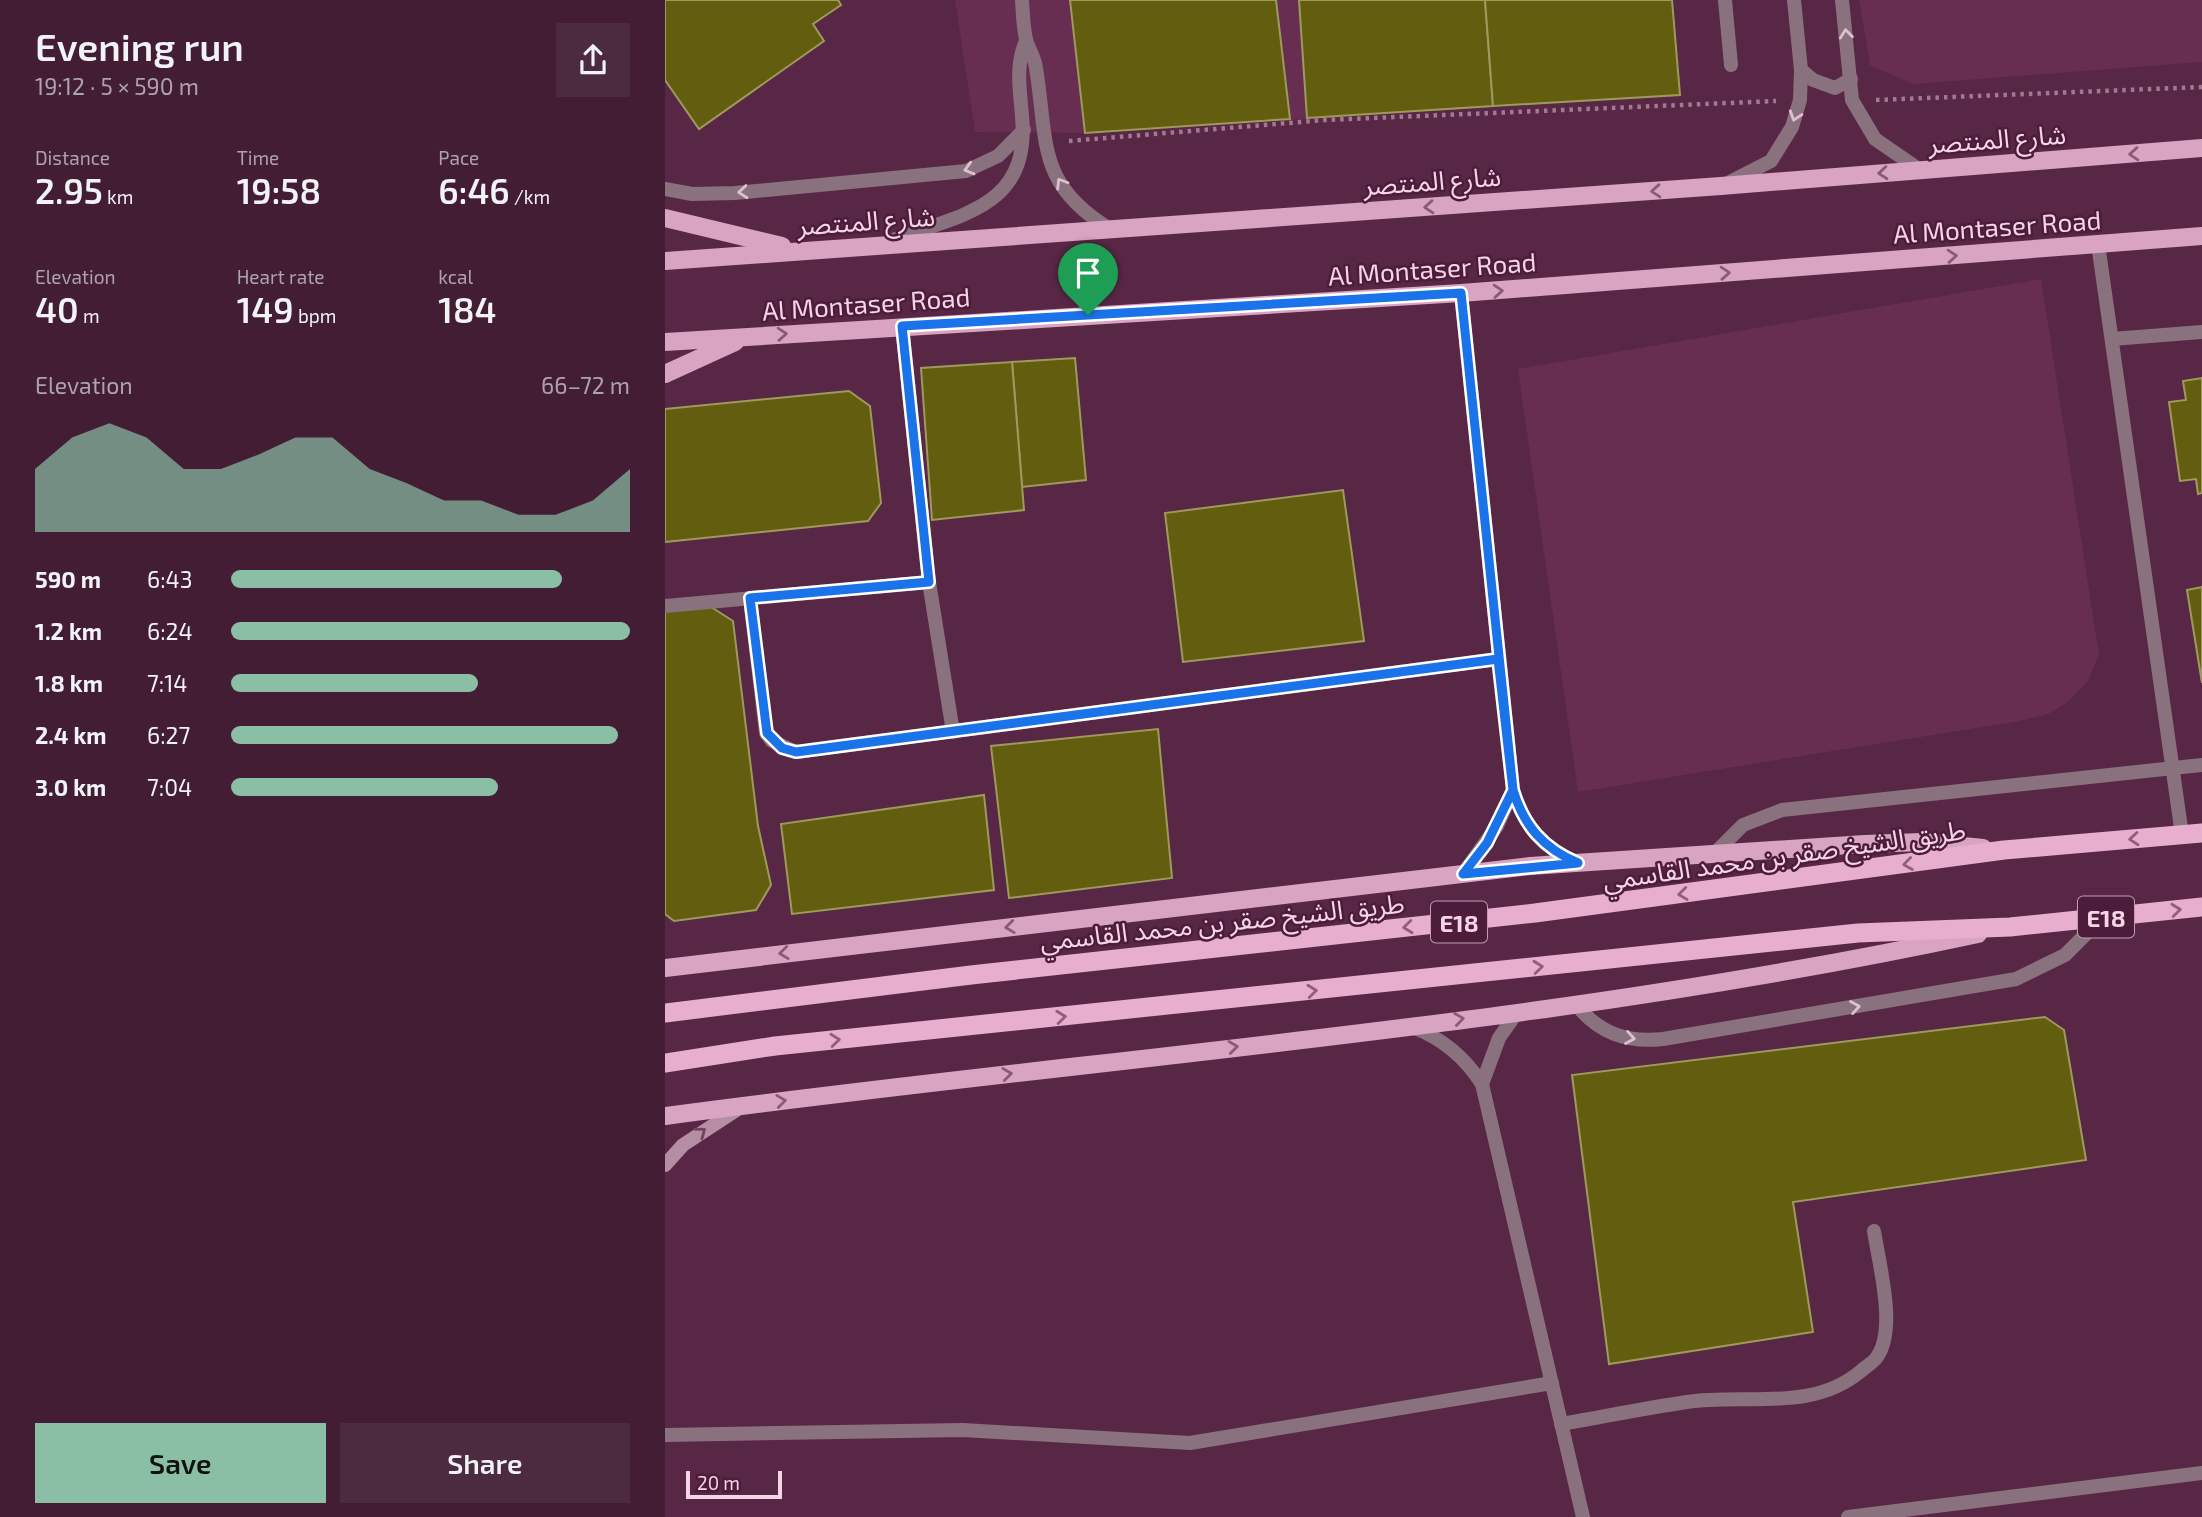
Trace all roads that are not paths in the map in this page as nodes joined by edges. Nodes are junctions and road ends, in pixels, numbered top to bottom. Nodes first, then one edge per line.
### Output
1 (1021, 0) edge
2 (1725, 0) edge
3 (1794, 0) edge
4 (1842, 0) edge
5 (1026, 41) junction
6 (1731, 65) dead end
7 (1801, 71) junction
8 (1851, 79) junction
9 (1024, 130) junction
10 (2202, 148) edge
11 (1920, 170) junction
12 (1721, 186) junction
13 (665, 189) edge
14 (665, 218) edge
15 (1110, 229) junction
16 (2202, 236) edge
17 (2098, 244) junction
18 (880, 245) junction
19 (799, 250) junction
20 (665, 261) edge
21 (1461, 293) junction
22 (902, 326) junction
23 (2202, 332) edge
24 (746, 337) junction
25 (2112, 339) junction
26 (665, 342) edge
27 (665, 374) edge
28 (929, 582) junction
29 (750, 598) junction
30 (665, 606) edge
31 (1498, 659) junction
32 (953, 732) junction
33 (2202, 765) edge
34 (2172, 769) junction
35 (1513, 790) junction
36 (2202, 833) edge
37 (2182, 835) junction
38 (2004, 850) junction
39 (1714, 854) junction
40 (1578, 863) junction
41 (1463, 874) junction
42 (2202, 907) edge
43 (2102, 918) junction
44 (2010, 927) junction
45 (665, 958) edge
46 (683, 965) junction
47 (665, 968) edge
48 (1575, 1003) junction
49 (1518, 1012) junction
50 (665, 1013) edge
51 (1409, 1026) junction
52 (665, 1063) edge
53 (1482, 1084) junction
54 (744, 1106) junction
55 (665, 1116) edge
56 (665, 1165) edge
57 (1874, 1231) dead end
58 (1552, 1383) junction
59 (1561, 1424) junction
60 (665, 1435) edge
61 (2202, 1473) edge
62 (1583, 1517) edge
63 (1848, 1517) edge

1 - 5 street
2 - 6 street
3 - 7 street
8 -> 4 street
5 - 9 street
15 -> 5 street
7 - 8 street
7 -> 12 street
8 - 11 street
9 -> 13 street
9 - 18 street
10 -> 11 main road, شارع المنتصر
11 -> 12 main road, شارع المنتصر
12 -> 15 main road, شارع المنتصر
14 - 19 main road
15 - 18 main road, شارع المنتصر
16 - 17 main road, Al Montaser Road
21 -> 17 main road, Al Montaser Road
17 - 25 street
18 - 19 main road, شارع المنتصر
19 - 20 main road, شارع المنتصر
21 - 22 main road, Al Montaser Road
21 - 31 street
24 -> 22 main road, Al Montaser Road
22 - 28 street
23 - 25 street
24 - 26 main road, Al Montaser Road
24 - 27 main road
25 - 34 street
28 - 29 street
28 - 32 street
29 - 30 street
29 - 32 street
31 - 32 street
31 - 35 street
33 - 34 street
34 - 37 street
34 - 39 street
35 - 40 street
35 - 41 street
36 - 37 highway, طريق الشيخ صقر بن محمد القاسمي / E18
37 -> 38 highway, طريق الشيخ صقر بن محمد القاسمي / E18
38 - 39 main road
38 -> 50 highway, طريق الشيخ صقر بن محمد القاسمي / E18
39 - 40 main road
40 - 41 main road
41 -> 46 main road
43 -> 42 highway, E18
43 - 44 highway, E18
48 -> 43 street
44 - 48 main road
52 -> 44 highway, E18
45 - 46 main road
46 - 47 main road
48 - 49 main road
51 -> 49 main road
49 - 53 street
51 - 53 street
54 -> 51 main road
53 - 58 street
54 - 55 main road
56 -> 54 main road
57 - 59 street
58 - 59 street
58 - 60 street
59 - 62 street
61 - 63 street

